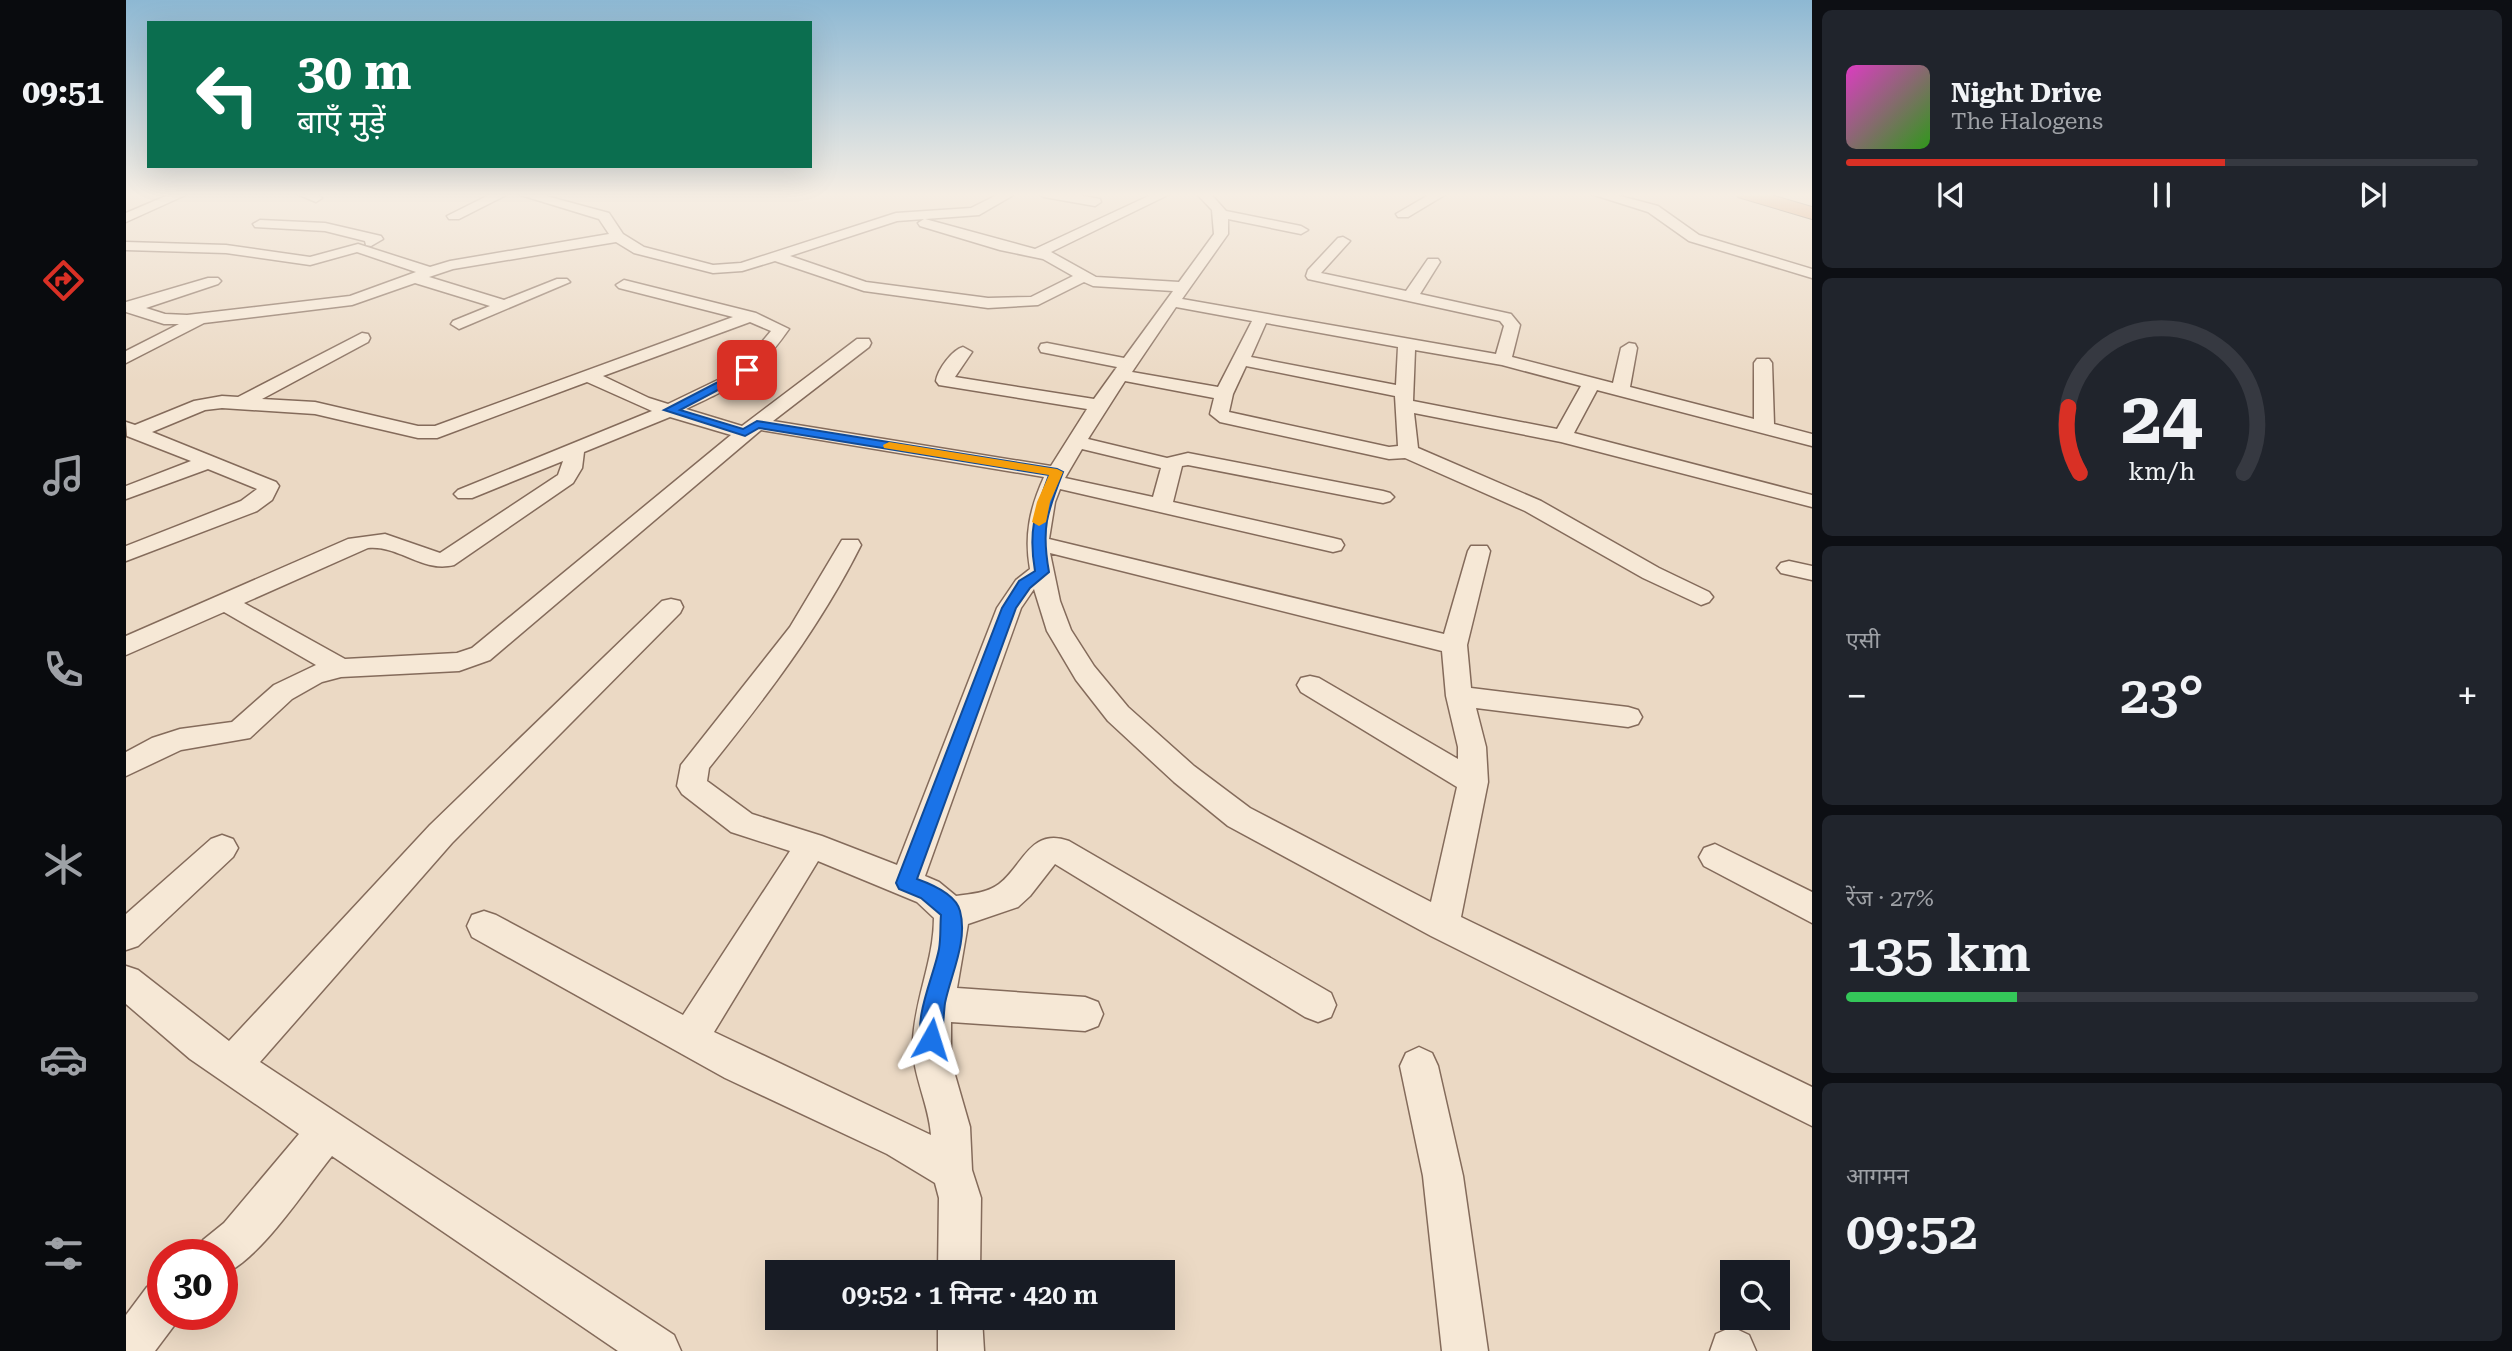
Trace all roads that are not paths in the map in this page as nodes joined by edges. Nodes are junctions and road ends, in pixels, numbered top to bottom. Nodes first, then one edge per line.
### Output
1 (238, 256) edge
2 (278, 256) edge
3 (327, 256) edge
4 (375, 256) edge
5 (503, 256) edge
6 (663, 256) edge
7 (775, 256) joint
8 (1044, 256) edge
9 (1205, 256) edge
10 (1329, 256) edge
11 (1755, 256) edge
12 (1433, 262) dead end
13 (207, 265) dead end
14 (1812, 274) edge
15 (423, 275) junction
16 (1083, 277) junction
17 (213, 281) dead end
18 (562, 282) dead end
19 (624, 285) dead end
20 (1178, 295) junction
21 (1410, 297) junction
22 (503, 305) junction
23 (128, 308) edge
24 (751, 316) junction
25 (1261, 318) junction
26 (164, 319) junction
27 (201, 319) junction
28 (459, 324) dead end
29 (136, 334) edge
30 (362, 338) dead end
31 (863, 343) dead end
32 (1407, 344) junction
33 (1047, 348) dead end
34 (1629, 348) dead end
35 (963, 352) dead end
36 (126, 358) edge
37 (1240, 359) junction
38 (1503, 360) junction
39 (1763, 363) dead end
40 (1125, 370) junction
41 (590, 377) junction
42 (1591, 383) junction
43 (1619, 390) junction
44 (1224, 394) junction
45 (1404, 398) junction
46 (241, 403) junction
47 (1099, 405) junction
48 (670, 410) junction
49 (1765, 427) junction
50 (751, 428) junction
51 (130, 430) edge
52 (1563, 436) junction
53 (1812, 440) edge
54 (1076, 442) junction
55 (574, 449) junction
56 (1407, 451) junction
57 (210, 461) junction
58 (1172, 465) junction
59 (1054, 477) junction
60 (126, 493) edge
61 (465, 494) dead end
62 (1383, 497) dead end
63 (1812, 501) edge
64 (1161, 506) junction
65 (1037, 543) junction
66 (850, 545) dead end
67 (1333, 545) dead end
68 (1479, 551) dead end
69 (126, 554) edge
70 (1042, 572) junction
71 (1701, 597) dead end
72 (224, 602) junction
73 (671, 607) dead end
74 (1454, 645) junction
75 (126, 646) edge
76 (341, 668) junction
77 (1310, 685) dead end
78 (1459, 696) junction
79 (1628, 717) dead end
80 (126, 765) edge
81 (1473, 782) junction
82 (811, 845) junction
83 (222, 848) dead end
84 (1715, 857) dead end
85 (906, 883) junction
86 (1812, 908) edge
87 (951, 912) junction
88 (1443, 925) junction
89 (484, 926) dead end
90 (126, 935) edge
91 (126, 982) edge
92 (934, 1004) junction
93 (1318, 1004) dead end
94 (1085, 1014) dead end
95 (689, 1038) junction
96 (232, 1065) junction
97 (1419, 1066) dead end
98 (1812, 1107) edge
99 (328, 1130) junction
100 (952, 1170) junction
101 (238, 1239) edge
102 (959, 1260) edge
103 (147, 1324) edge
104 (960, 1330) edge
105 (127, 1351) edge
106 (658, 1351) edge
107 (961, 1351) edge
108 (1465, 1351) edge

1 - 13 street
2 - 3 street
4 - 15 street
5 - 15 street
6 - 7 street
7 - 16 street
8 - 16 street
9 - 20 street
10 - 21 street
11 - 14 street
12 - 21 street
15 - 22 street
15 - 27 street
16 - 20 street
17 - 23 street
18 - 22 street
19 - 24 street
20 - 25 street
20 - 40 street
21 - 38 street
22 - 28 street
23 - 26 street
24 - 41 street
24 - 48 street
25 - 32 street
25 - 37 street
26 - 27 street
26 - 29 street
27 - 36 street
30 - 46 street
31 - 50 street
32 - 38 street
32 - 45 street
33 - 40 street
34 - 43 street
35 - 47 street
37 - 44 street
37 - 45 street
38 - 42 street
39 - 49 street
40 - 44 street
40 - 47 street
41 - 46 street
41 - 48 street
42 - 43 street
42 - 52 street
43 - 49 street
44 - 56 street
45 - 52 street
45 - 56 street
46 - 51 street
47 - 54 street
48 - 50 street
48 - 55 street
49 - 53 street
50 - 59 street
50 - 76 street
51 - 57 street
52 - 63 street
54 - 58 street
54 - 59 street
55 - 61 street
55 - 72 street
56 - 71 street
57 - 60 street
57 - 69 street
58 - 62 street
58 - 64 street
59 - 64 street
59 - 65 street
64 - 67 street
65 - 70 street
65 - 74 street
66 - 82 street
68 - 74 street
70 - 85 street
70 - 88 street
72 - 75 street
72 - 76 street
73 - 96 street
74 - 78 street
76 - 80 street
77 - 81 street
78 - 79 street
78 - 81 street
81 - 88 street
82 - 85 street
82 - 95 street
83 - 90 street
84 - 86 street
85 - 87 street
87 - 92 street
87 - 93 street
88 - 98 street
89 - 95 street
91 - 96 street
92 - 94 street
92 - 100 street
95 - 100 street
96 - 99 street
97 - 108 street
99 - 101 street
99 - 106 street
100 - 102 street
103 - 105 street
104 - 107 street

